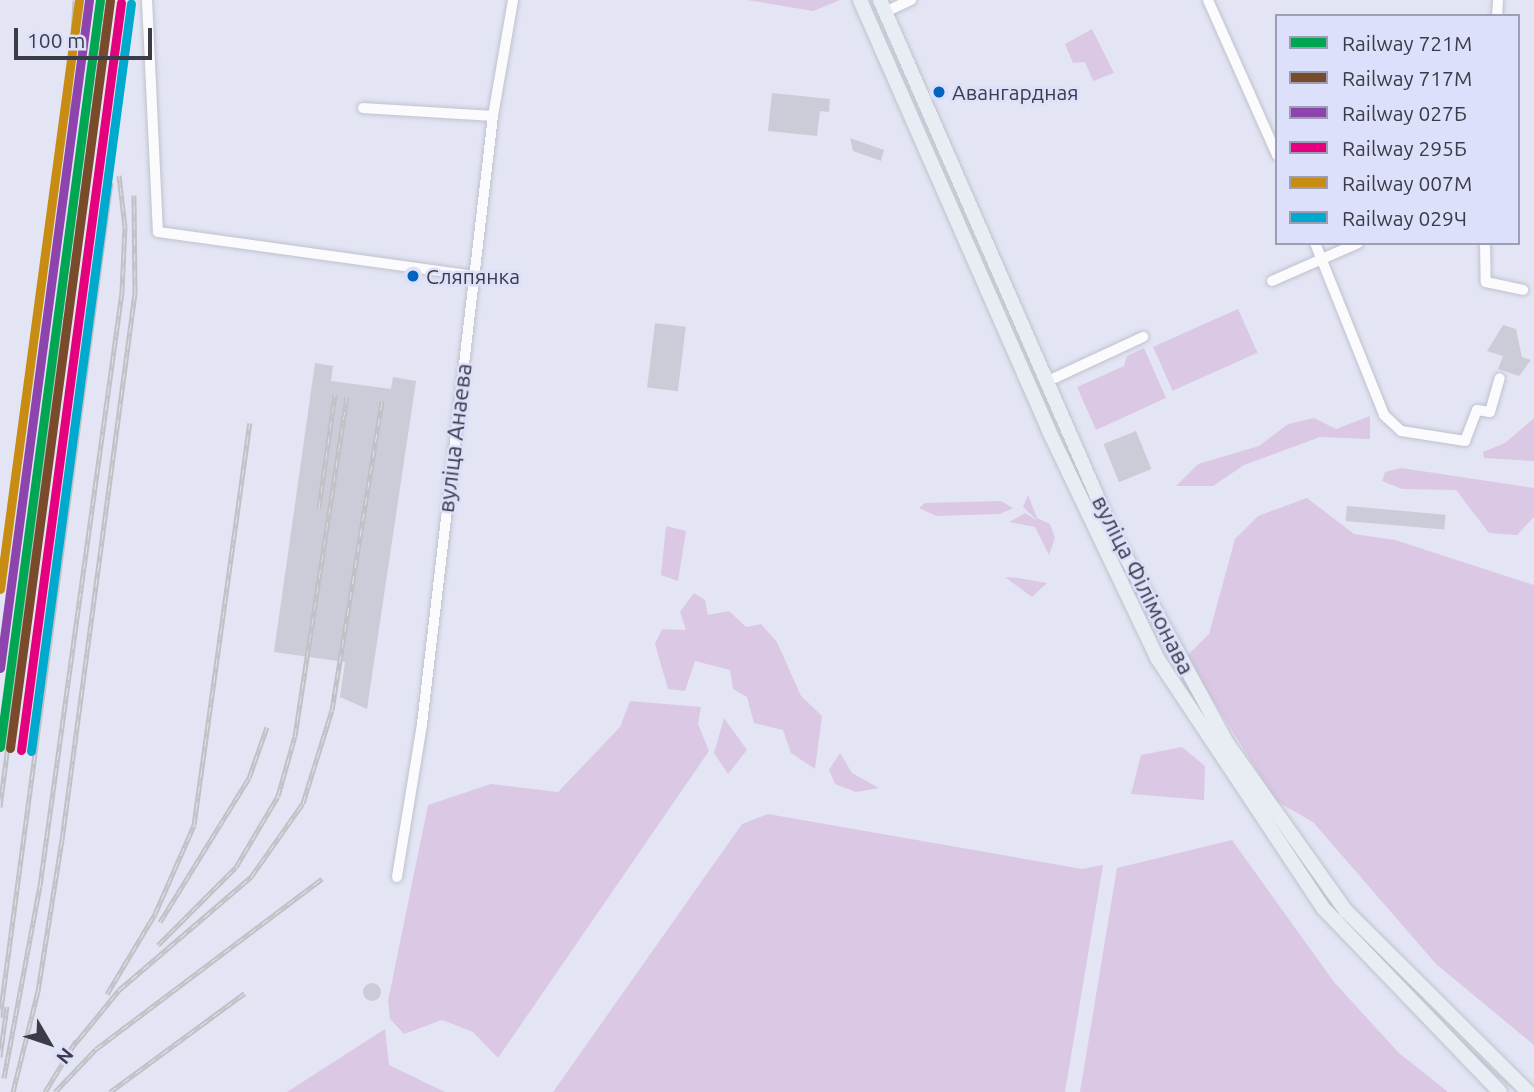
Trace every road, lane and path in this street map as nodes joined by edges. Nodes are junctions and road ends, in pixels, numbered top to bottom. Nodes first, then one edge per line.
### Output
1 (147, 0) edge
2 (513, 0) edge
3 (860, 0) edge
4 (911, 0) edge
5 (1209, 0) edge
6 (883, 6) edge
7 (363, 108) dead end
8 (493, 116) junction
9 (1275, 150) edge
10 (1316, 245) edge
11 (1354, 245) edge
12 (1485, 245) edge
13 (1322, 259) junction
14 (475, 276) junction
15 (1272, 281) dead end
16 (1523, 290) dead end
17 (1143, 337) dead end
18 (1500, 378) dead end
19 (1048, 381) junction
20 (1064, 421) junction
21 (1048, 429) junction
22 (397, 877) dead end
23 (1500, 1092) edge
24 (1528, 1092) edge

1 - 14 street
2 - 8 street, вуліца Анаева
3 - 21 main road, вуліца Філімонава
4 - 6 street
5 - 9 street
6 - 19 main road, вуліца Філімонава
7 - 8 street
8 - 14 street, вуліца Анаева
10 - 13 street
11 - 13 street
12 - 16 street
13 - 15 street
13 - 18 street
14 - 22 street, вуліца Анаева
17 - 19 street
19 - 20 main road, вуліца Філімонава
20 - 21 main road
20 - 24 main road, вуліца Філімонава
21 - 23 main road, вуліца Філімонава

